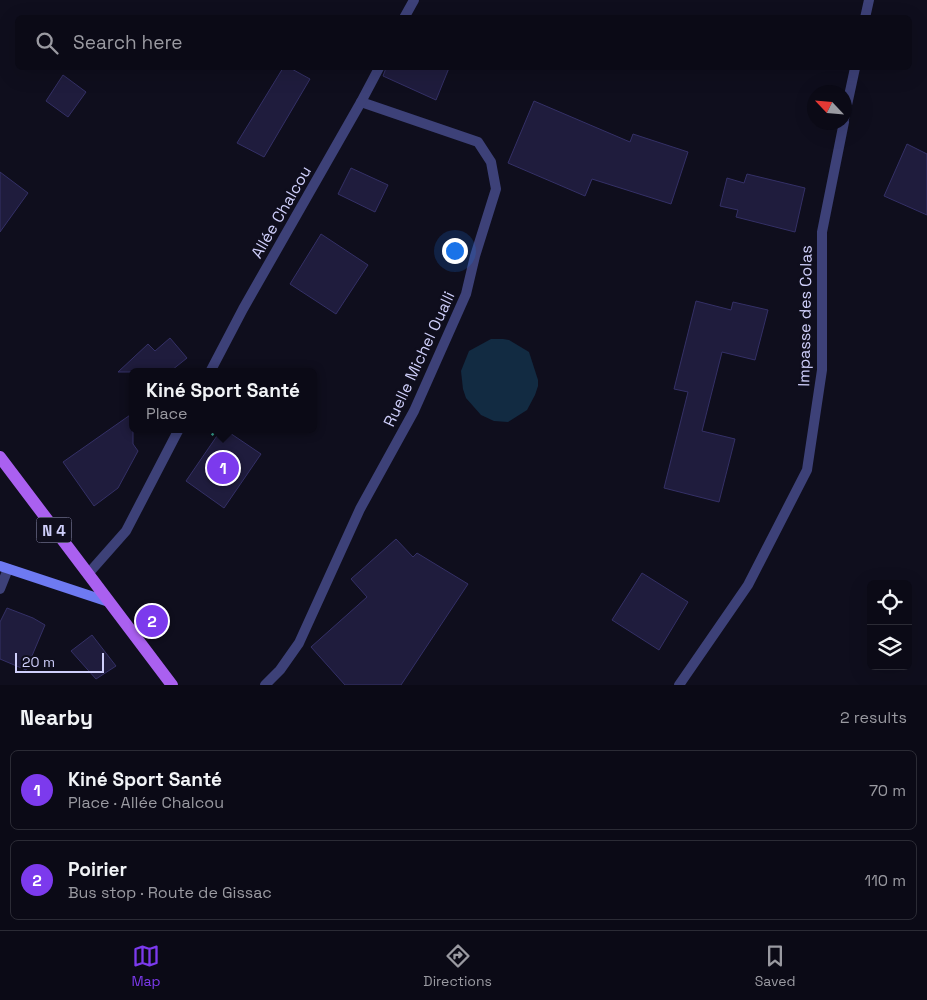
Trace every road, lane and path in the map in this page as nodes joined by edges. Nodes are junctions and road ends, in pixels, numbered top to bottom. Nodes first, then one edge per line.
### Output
1 (414, 0) edge
2 (869, 0) edge
3 (406, 15) edge
4 (866, 15) edge
5 (378, 70) edge
6 (855, 70) edge
7 (851, 85) edge
8 (361, 102) junction
9 (842, 130) edge
10 (212, 368) edge
11 (177, 433) edge
12 (212, 433) edge
13 (216, 436) dead end
14 (0, 457) edge
15 (4, 567) edge
16 (88, 574) junction
17 (0, 589) edge
18 (109, 602) junction
19 (172, 685) edge
20 (265, 685) edge
21 (679, 685) edge

1 - 3 street
2 - 4 street
5 - 8 street, Allée Chalcou
6 - 7 street, Impasse des Colas
8 - 10 street, Allée Chalcou
8 - 20 street, Ruelle Michel Oualli
9 - 21 street, Impasse des Colas
11 - 16 street
12 - 13 path
14 - 16 main road, N 4
15 - 17 street
15 - 18 main road
16 - 18 main road, N 4
18 - 19 main road, N 4

